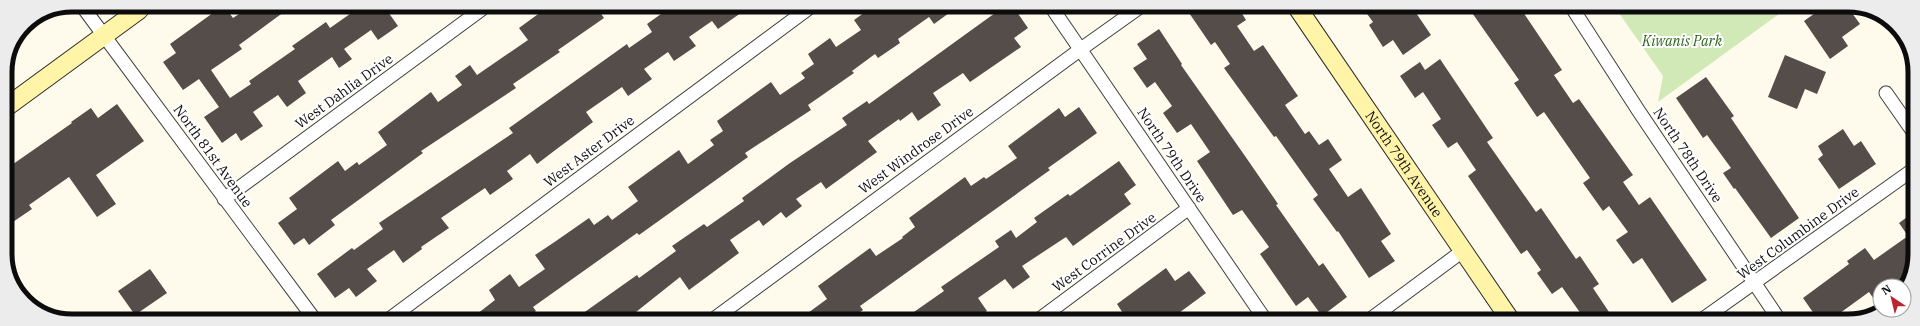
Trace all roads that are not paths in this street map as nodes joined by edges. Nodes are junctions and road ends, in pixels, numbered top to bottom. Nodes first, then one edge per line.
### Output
1 (86, 12) edge
2 (136, 12) edge
3 (478, 12) edge
4 (804, 12) edge
5 (1055, 12) edge
6 (1133, 12) edge
7 (1301, 12) edge
8 (1575, 12) edge
9 (104, 36) junction
10 (1081, 49) junction
11 (1886, 93) dead end
12 (12, 103) edge
13 (1908, 124) edge
14 (1908, 174) edge
15 (224, 199) junction
16 (1189, 208) junction
17 (1464, 250) junction
18 (1755, 283) junction
19 (310, 314) edge
20 (396, 314) edge
21 (721, 314) edge
22 (1046, 314) edge
23 (1261, 314) edge
24 (1377, 314) edge
25 (1506, 314) edge
26 (1710, 314) edge
27 (1775, 314) edge

1 - 9 street, North 81st Avenue
2 - 9 street
3 - 15 street, West Dahlia Drive
4 - 20 street, West Aster Drive
5 - 10 street, North 79th Drive
6 - 10 street, West Windrose Drive
7 - 17 street, North 79th Avenue
8 - 18 street, North 78th Drive
9 - 12 street
9 - 15 street, North 81st Avenue
10 - 16 street, North 79th Drive
10 - 21 street, West Windrose Drive
11 - 13 street
14 - 18 street, West Columbine Drive
15 - 19 street, North 81st Avenue
16 - 22 street, West Corrine Drive
16 - 23 street, North 79th Drive
17 - 24 street
17 - 25 street, North 79th Avenue
18 - 26 street, West Columbine Drive
18 - 27 street, North 78th Drive

